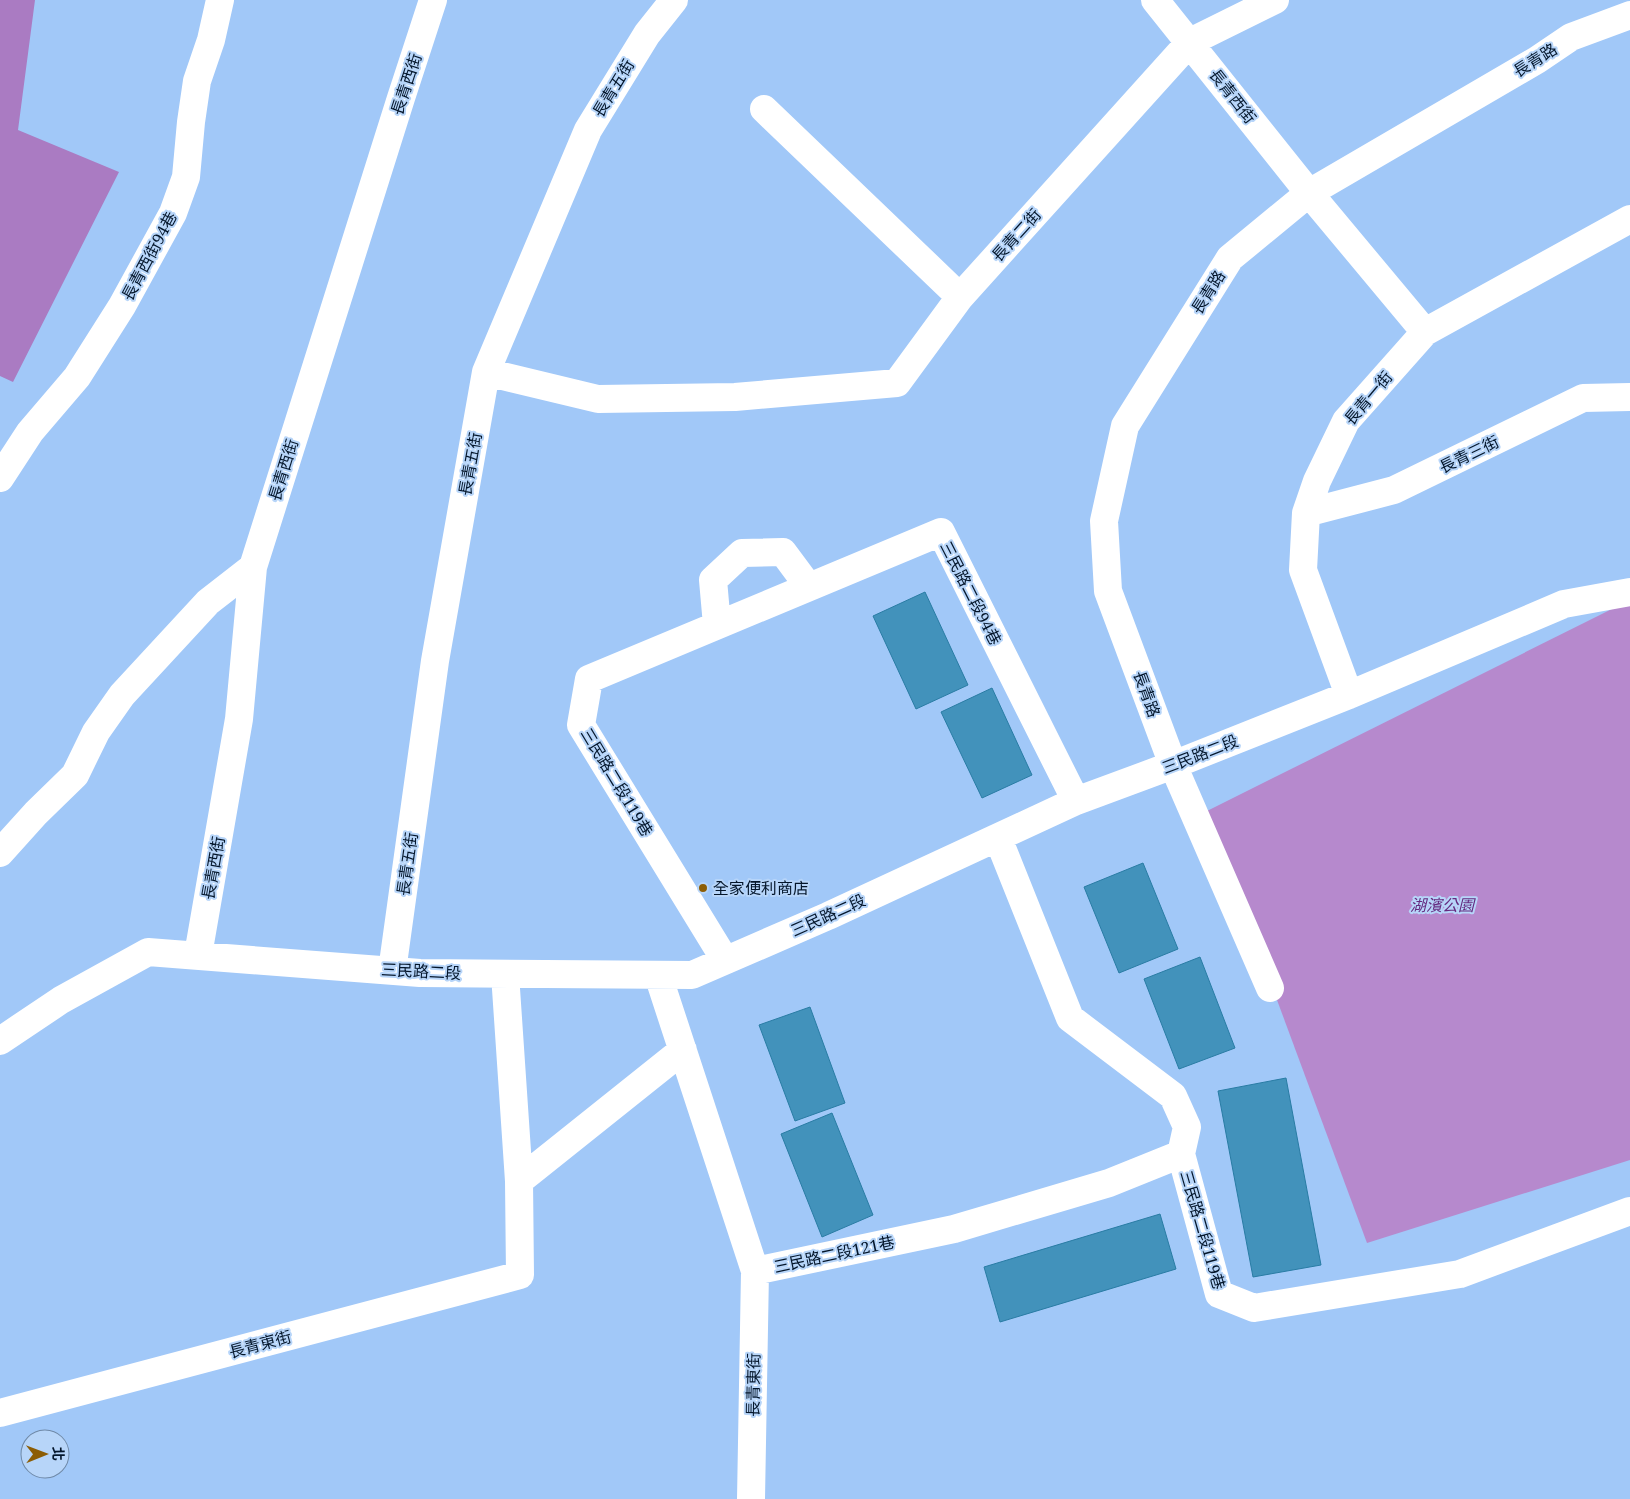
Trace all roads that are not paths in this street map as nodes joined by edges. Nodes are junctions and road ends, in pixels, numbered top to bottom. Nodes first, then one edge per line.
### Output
1 (220, 0) edge
2 (434, 0) edge
3 (674, 0) edge
4 (1155, 0) edge
5 (1275, 0) edge
6 (1630, 15) edge
7 (1190, 42) junction
8 (764, 109) dead end
9 (1309, 192) junction
10 (1630, 218) edge
11 (960, 297) junction
12 (1426, 332) junction
13 (486, 372) junction
14 (1630, 397) edge
15 (0, 478) edge
16 (1306, 513) junction
17 (253, 567) junction
18 (809, 587) junction
19 (1630, 592) edge
20 (760, 607) joint
21 (717, 626) junction
22 (1349, 695) junction
23 (1173, 765) junction
24 (1076, 802) junction
25 (998, 838) junction
26 (0, 853) edge
27 (198, 955) junction
28 (725, 960) junction
29 (392, 971) junction
30 (505, 974) junction
31 (658, 975) junction
32 (1270, 988) dead end
33 (0, 1040) edge
34 (683, 1050) junction
35 (1181, 1154) junction
36 (519, 1181) junction
37 (1630, 1211) edge
38 (755, 1271) junction
39 (0, 1413) edge
40 (751, 1499) edge

1 - 15 street, 長青西街94巷
2 - 17 street, 長青西街
3 - 13 street, 長青五街
4 - 7 street, 長青西街
5 - 7 street, 長青二街
6 - 9 street, 長青路
7 - 9 street, 長青西街
7 - 11 street, 長青二街
8 - 11 street
9 - 12 street, 長青西街
9 - 23 street, 長青路
10 - 12 street, 長青一街
11 - 13 street, 長青二街
12 - 16 street, 長青一街
13 - 29 street, 長青五街
14 - 16 street, 長青三街
16 - 22 street, 長青一街
17 - 26 street
17 - 27 street, 長青西街
18 - 20 street, 三民路二段94巷
18 - 21 street
18 - 24 street, 三民路二段94巷
19 - 22 street, 三民路二段
20 - 21 street, 三民路二段119巷
21 - 28 street, 三民路二段119巷
22 - 23 street, 三民路二段
23 - 24 street, 三民路二段
23 - 32 street, 長青路
24 - 25 street, 三民路二段
25 - 28 street, 三民路二段
25 - 35 street, 三民路二段119巷
27 - 29 street, 三民路二段
27 - 33 street, 三民路二段
28 - 31 street, 三民路二段
29 - 30 street, 三民路二段
30 - 31 street, 三民路二段
30 - 36 street
31 - 34 street, 三民路二段121巷
34 - 36 street
34 - 38 street, 三民路二段121巷
35 - 37 street, 三民路二段119巷
35 - 38 street, 三民路二段121巷
36 - 39 street, 長青東街
38 - 40 street, 長青東街

